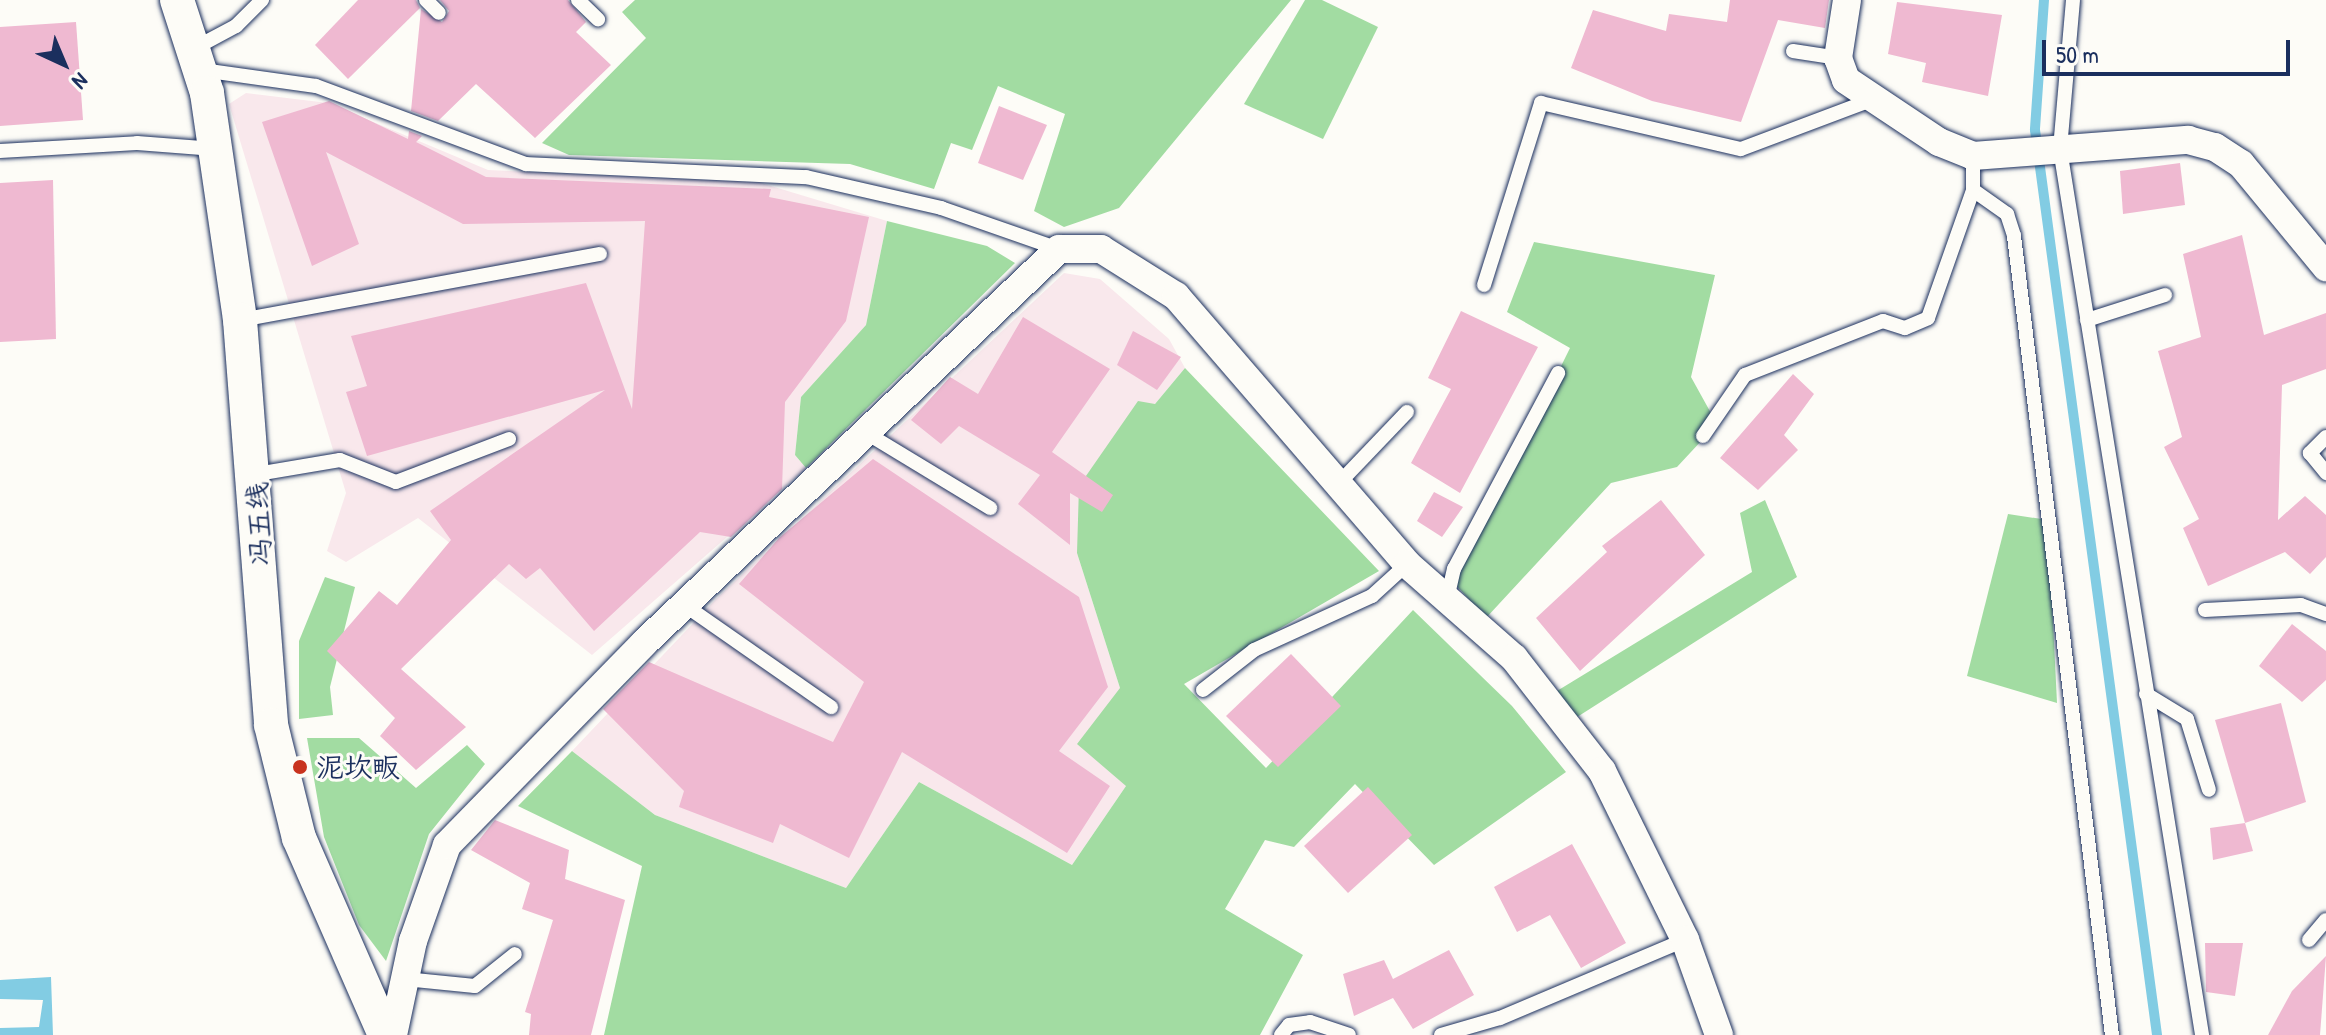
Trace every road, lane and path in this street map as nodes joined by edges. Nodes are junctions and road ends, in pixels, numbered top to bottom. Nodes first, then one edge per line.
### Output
1 (177, 0) edge
2 (262, 0) edge
3 (426, 0) edge
4 (578, 0) edge
5 (1847, 0) edge
6 (2073, 0) edge
7 (439, 13) dead end
8 (598, 19) dead end
9 (1793, 51) dead end
10 (1838, 58) junction
11 (196, 59) junction
12 (1869, 101) junction
13 (215, 149) junction
14 (2060, 149) junction
15 (0, 151) edge
16 (1973, 156) junction
17 (1973, 190) junction
18 (1059, 249) junction
19 (600, 254) dead end
20 (2326, 267) edge
21 (1484, 285) dead end
22 (2165, 295) dead end
23 (240, 320) junction
24 (2087, 320) junction
25 (1558, 373) dead end
26 (1407, 412) dead end
27 (868, 434) junction
28 (1703, 436) dead end
29 (2326, 437) edge
30 (509, 439) dead end
31 (2326, 473) edge
32 (257, 474) junction
33 (1340, 482) junction
34 (990, 508) dead end
35 (1407, 564) junction
36 (1447, 599) junction
37 (686, 606) junction
38 (2205, 610) dead end
39 (2326, 614) edge
40 (1203, 690) dead end
41 (2146, 694) junction
42 (831, 707) dead end
43 (2209, 790) dead end
44 (2326, 920) edge
45 (1685, 940) junction
46 (2309, 940) dead end
47 (515, 954) dead end
48 (405, 979) junction
49 (385, 1035) edge
50 (393, 1035) edge
51 (1281, 1035) edge
52 (1349, 1035) edge
53 (1441, 1035) edge
54 (1719, 1035) edge
55 (2112, 1035) edge
56 (2202, 1035) edge

1 - 11 street, 冯五线
2 - 11 lane
3 - 7 lane
4 - 8 lane
5 - 10 street
6 - 14 lane
9 - 10 lane
10 - 12 street
11 - 13 street, 冯五线
11 - 18 lane
12 - 16 street
12 - 21 lane
13 - 15 lane
13 - 23 street, 冯五线
14 - 16 street
14 - 20 street
14 - 24 lane
16 - 17 lane
17 - 28 lane
17 - 55 lane
18 - 27 street
18 - 33 street
19 - 23 lane
22 - 24 lane
23 - 32 street, 冯五线
24 - 41 lane
25 - 36 lane
26 - 33 lane
27 - 34 lane
27 - 37 street
29 - 31 lane
30 - 32 lane
32 - 49 street, 冯五线
33 - 35 street
35 - 36 street
35 - 40 lane
36 - 45 street
37 - 42 lane
37 - 48 street
38 - 39 lane
41 - 43 lane
41 - 56 lane
44 - 46 lane
45 - 53 lane
45 - 54 street
47 - 48 lane
48 - 50 street
51 - 52 lane

